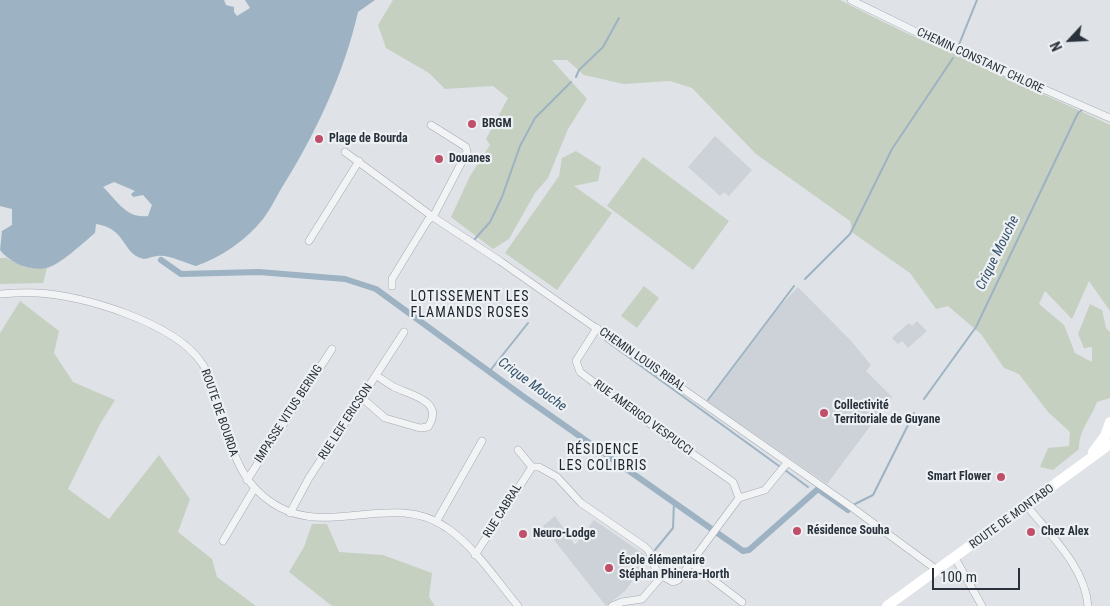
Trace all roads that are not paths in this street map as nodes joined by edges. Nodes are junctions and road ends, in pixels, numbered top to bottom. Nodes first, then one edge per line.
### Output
1 (851, 0) edge
2 (1110, 118) edge
3 (432, 125) dead end
4 (344, 152) dead end
5 (359, 161) junction
6 (433, 217) junction
7 (309, 241) dead end
8 (392, 286) dead end
9 (0, 294) edge
10 (597, 328) junction
11 (404, 332) dead end
12 (332, 349) dead end
13 (377, 376) junction
14 (362, 398) junction
15 (1110, 422) edge
16 (482, 440) dead end
17 (1110, 444) edge
18 (518, 450) dead end
19 (1086, 461) junction
20 (787, 463) junction
21 (532, 467) junction
22 (246, 480) junction
23 (254, 489) junction
24 (740, 498) junction
25 (1027, 506) junction
26 (290, 513) junction
27 (436, 522) junction
28 (223, 541) dead end
29 (475, 555) junction
30 (955, 558) junction
31 (691, 563) junction
32 (936, 570) junction
33 (661, 577) junction
34 (742, 602) dead end
35 (518, 606) edge
36 (612, 606) edge
37 (887, 606) edge
38 (981, 606) edge
39 (1088, 606) edge

1 - 2 street, CHEMIN CONSTANT CHLORE
3 - 6 street
4 - 5 street, CHEMIN LOUIS RIBAL
5 - 6 street, CHEMIN LOUIS RIBAL
5 - 7 street
6 - 8 street
6 - 10 street, CHEMIN LOUIS RIBAL
9 - 22 street, ROUTE DE BOURDA
10 - 20 street, CHEMIN LOUIS RIBAL
10 - 24 street, RUE AMERIGO VESPUCCI
11 - 13 street, RUE LEIF ERICSON
12 - 22 street, IMPASSE VITUS BERING
13 - 14 street, RUE LEIF ERICSON
13 - 14 street
14 - 26 street, RUE LEIF ERICSON
15 - 19 main road, ROUTE DE MONTABO
16 - 27 street
17 - 19 main road, ROUTE DE MONTABO
18 - 21 street
19 - 25 main road, ROUTE DE MONTABO
20 - 24 street
20 - 32 street, CHEMIN LOUIS RIBAL
21 - 29 street, RUE CABRAL
21 - 33 street
22 - 23 street, ROUTE DE BOURDA
23 - 26 street, ROUTE DE BOURDA
23 - 28 street
24 - 31 street
25 - 30 main road, ROUTE DE MONTABO
25 - 39 street
26 - 27 street, ROUTE DE BOURDA
27 - 29 street, ROUTE DE BOURDA
29 - 35 street, ROUTE DE BOURDA
30 - 32 main road, ROUTE DE MONTABO
30 - 38 street
31 - 33 street
31 - 34 street
32 - 37 main road, ROUTE DE MONTABO
33 - 36 street

